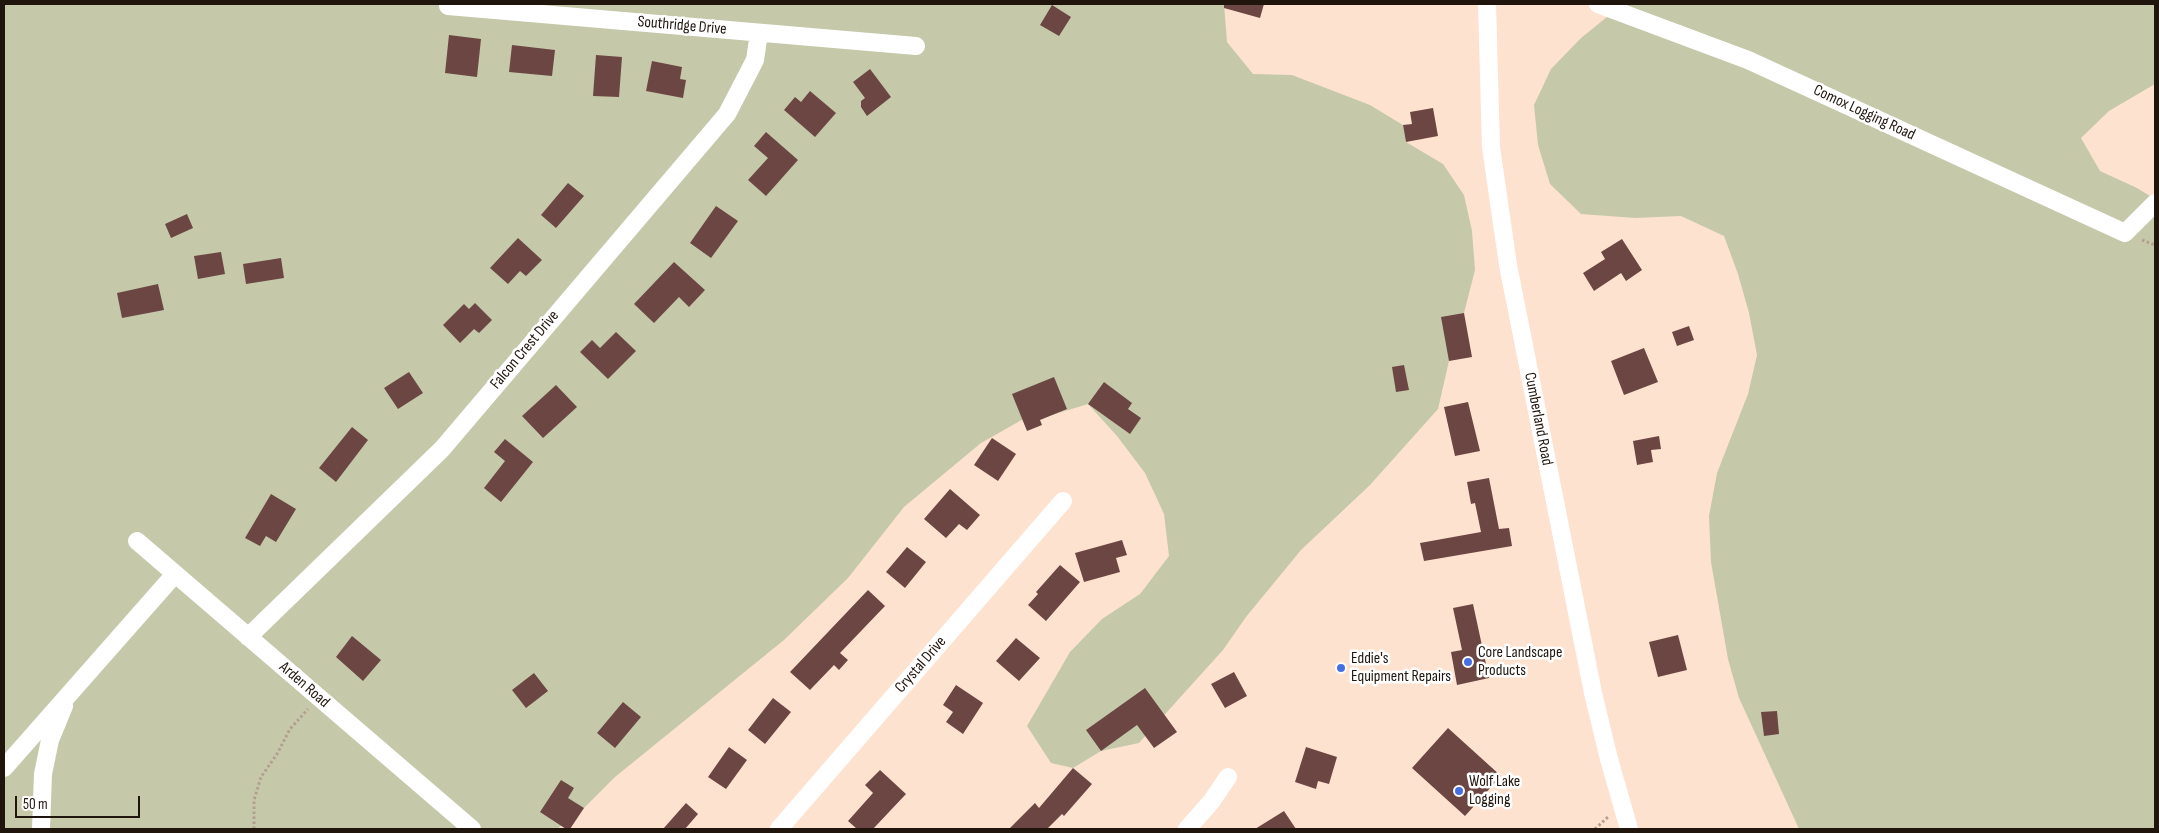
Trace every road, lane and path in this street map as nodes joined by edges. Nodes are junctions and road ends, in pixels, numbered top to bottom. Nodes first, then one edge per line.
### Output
1 (1487, 4) edge
2 (1598, 4) edge
3 (448, 6) dead end
4 (759, 32) junction
5 (916, 46) dead end
6 (2155, 203) edge
7 (1063, 501) dead end
8 (137, 541) dead end
9 (175, 574) junction
10 (248, 636) junction
11 (68, 694) junction
12 (319, 698) junction
13 (4, 768) edge
14 (1228, 778) dead end
15 (41, 829) edge
16 (254, 829) edge
17 (472, 829) edge
18 (779, 829) edge
19 (1187, 829) edge
20 (1629, 829) edge

1 - 20 street, Cumberland Road
2 - 6 street, Comox Logging Road
3 - 4 street, Southridge Drive
4 - 5 street, Southridge Drive
4 - 10 street, Falcon Crest Drive
7 - 18 street, Crystal Drive
8 - 9 street, Arden Road
9 - 10 street, Arden Road
9 - 11 street
10 - 12 street, Arden Road
11 - 13 street
11 - 15 street
12 - 16 path
12 - 17 street, Arden Road
14 - 19 street

